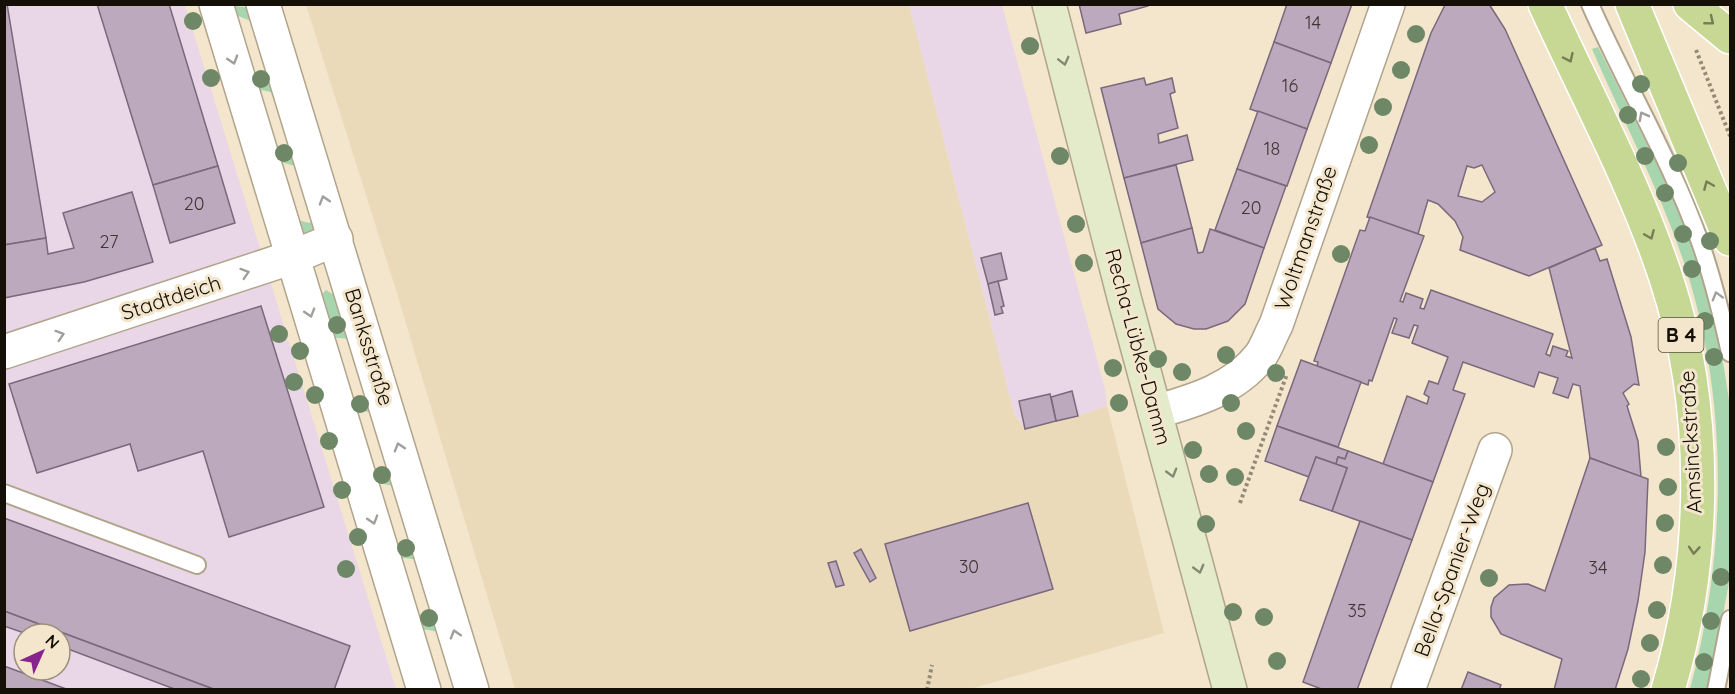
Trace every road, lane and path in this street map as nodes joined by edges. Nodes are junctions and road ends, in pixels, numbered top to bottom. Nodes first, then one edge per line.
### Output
1 (216, 4) edge
2 (263, 4) edge
3 (1049, 4) edge
4 (1388, 4) edge
5 (1545, 4) edge
6 (1590, 4) edge
7 (1632, 4) edge
8 (1690, 4) edge
9 (1731, 37) edge
10 (1694, 44) dead end
11 (1731, 136) edge
12 (336, 239) junction
13 (1731, 239) edge
14 (293, 257) junction
15 (1276, 325) junction
16 (4, 351) edge
17 (1731, 353) edge
18 (1155, 412) junction
19 (1496, 450) dead end
20 (4, 493) edge
21 (1240, 503) dead end
22 (197, 565) dead end
23 (1731, 619) edge
24 (932, 666) dead end
25 (424, 690) edge
26 (472, 690) edge
27 (927, 690) edge
28 (1230, 690) edge
29 (1408, 690) edge
30 (1668, 690) edge
31 (1716, 690) edge

1 -> 14 street
12 -> 2 street, Banksstraße
3 -> 18 main road, Recha-Lübke-Damm
4 - 15 street, Woltmanstraße
5 -> 30 main road, Amsinckstraße / B 4
17 -> 6 lane
13 -> 7 main road
8 -> 9 main road
10 - 11 path
12 - 14 street, Stadtdeich
26 -> 12 street, Banksstraße
16 -> 14 street, Stadtdeich
14 -> 25 street
15 - 18 street, Woltmanstraße
15 - 21 path
18 -> 28 main road, Recha-Lübke-Damm
19 - 29 street, Bella-Spanier-Weg
20 - 22 lane
23 - 31 lane
24 - 27 path

